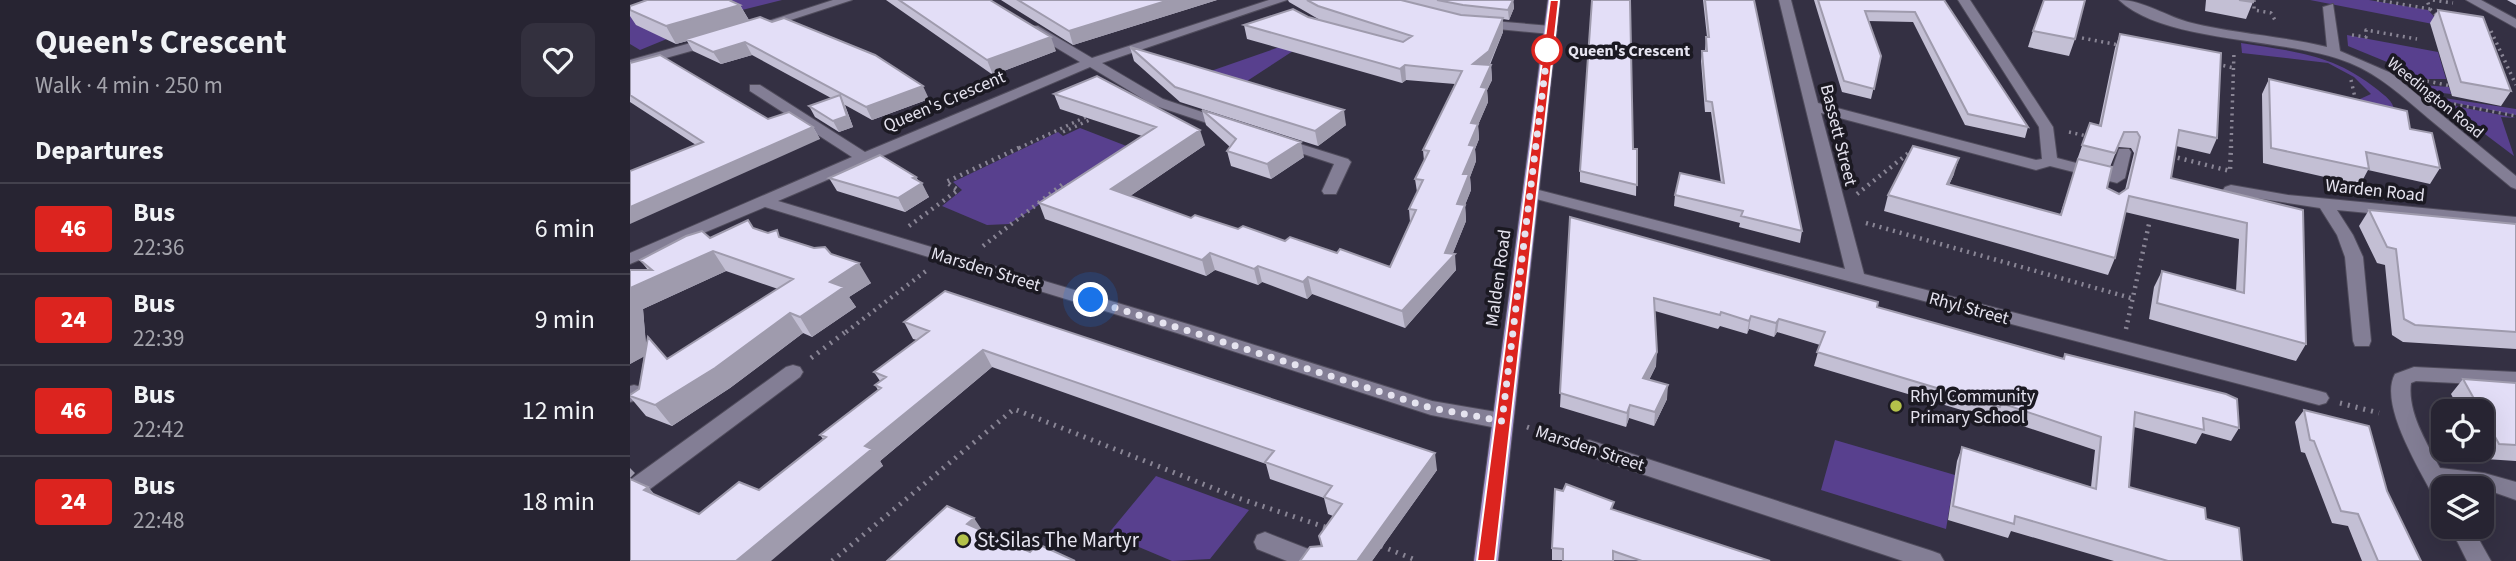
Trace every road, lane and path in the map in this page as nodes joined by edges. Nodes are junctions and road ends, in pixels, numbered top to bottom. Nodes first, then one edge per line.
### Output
1 (846, 0) edge
2 (1554, 0) edge
3 (1785, 0) edge
4 (1964, 0) edge
5 (2125, 0) edge
6 (2254, 0) edge
7 (2377, 0) edge
8 (2427, 0) edge
9 (2472, 0) edge
10 (2398, 2) edge
11 (1276, 3) edge
12 (2329, 7) dead end
13 (2430, 9) junction
14 (2254, 10) edge
15 (2440, 19) edge
16 (1018, 20) edge
17 (1463, 22) edge
18 (2512, 22) edge
19 (750, 29) edge
20 (1551, 30) junction
21 (2235, 33) junction
22 (728, 36) edge
23 (2082, 38) edge
24 (2122, 46) edge
25 (2334, 51) junction
26 (2234, 55) junction
27 (2246, 56) dead end
28 (1087, 63) junction
29 (2211, 63) edge
30 (630, 64) edge
31 (2234, 68) junction
32 (2344, 73) dead end
33 (2516, 85) edge
34 (755, 88) dead end
35 (2409, 96) junction
36 (2356, 105) edge
37 (1812, 106) junction
38 (2516, 116) edge
39 (2046, 127) junction
40 (1240, 129) edge
41 (1063, 132) dead end
42 (1930, 136) junction
43 (1265, 137) edge
44 (2098, 139) edge
45 (2124, 152) edge
46 (2164, 155) edge
47 (862, 157) junction
48 (2050, 161) junction
49 (2492, 164) junction
50 (2516, 164) edge
51 (2516, 184) edge
52 (1069, 186) edge
53 (2231, 190) edge
54 (1330, 191) dead end
55 (1531, 193) junction
56 (762, 201) junction
57 (2326, 205) junction
58 (1838, 212) junction
59 (2516, 222) edge
60 (2149, 224) dead end
61 (888, 240) junction
62 (630, 259) edge
63 (954, 259) junction
64 (1856, 278) junction
65 (2131, 298) junction
66 (2362, 341) dead end
67 (2123, 348) junction
68 (793, 372) joint
69 (2516, 379) edge
70 (2319, 398) joint
71 (2407, 419) junction
72 (1502, 421) junction
73 (1589, 448) joint
74 (2434, 476) edge
75 (2494, 485) edge
76 (2516, 491) edge
77 (630, 492) edge
78 (1339, 531) edge
79 (2467, 539) edge
80 (1265, 542) dead end
81 (1381, 546) edge
82 (832, 561) edge
83 (1312, 561) edge
84 (1418, 561) edge
85 (1486, 561) edge
86 (1932, 561) edge
87 (2479, 561) edge

1 - 19 street
2 - 20 main road, Malden Road
3 - 37 street, Bassett Street
4 - 39 street
5 - 21 street, Weedington Road
6 - 14 path
7 - 10 path
8 - 13 path
9 - 18 street
10 - 13 path
11 - 28 street, Queen's Crescent
12 - 25 street
13 - 15 path
16 - 28 street
17 - 20 street
18 - 33 path
20 - 55 main road, Malden Road
21 - 25 street, Weedington Road
21 - 26 path
22 - 30 street
23 - 24 path
25 - 35 street, Weedington Road
26 - 27 path
26 - 31 path
28 - 40 street
28 - 47 street, Queen's Crescent
29 - 31 path
31 - 46 path
32 - 36 path
34 - 47 street
35 - 38 path
35 - 49 street, Weedington Road
37 - 42 street
37 - 58 street, Bassett Street
39 - 44 path
39 - 48 street
41 - 61 path
42 - 48 street
42 - 58 path
43 - 54 street
45 - 48 street
47 - 56 street, Queen's Crescent
49 - 50 street
49 - 51 street, Weedington Road
52 - 63 path
53 - 57 street, Warden Road
55 - 64 street, Rhyl Street
55 - 72 main road, Malden Road
56 - 61 street, Marsden Street
56 - 62 street, Queen's Crescent
57 - 59 street, Warden Road
57 - 66 street
58 - 64 street, Bassett Street
58 - 65 path
60 - 65 path
61 - 63 street, Marsden Street
63 - 68 path
63 - 72 street, Marsden Street
64 - 67 street, Rhyl Street
65 - 67 path
67 - 70 street, Rhyl Street
68 - 77 street
69 - 71 street
70 - 71 path
71 - 74 street
72 - 73 path, Marsden Street
72 - 85 main road, Malden Road
73 - 86 street, Marsden Street
75 - 76 street
78 - 82 path
79 - 87 street
80 - 83 street
81 - 84 path

